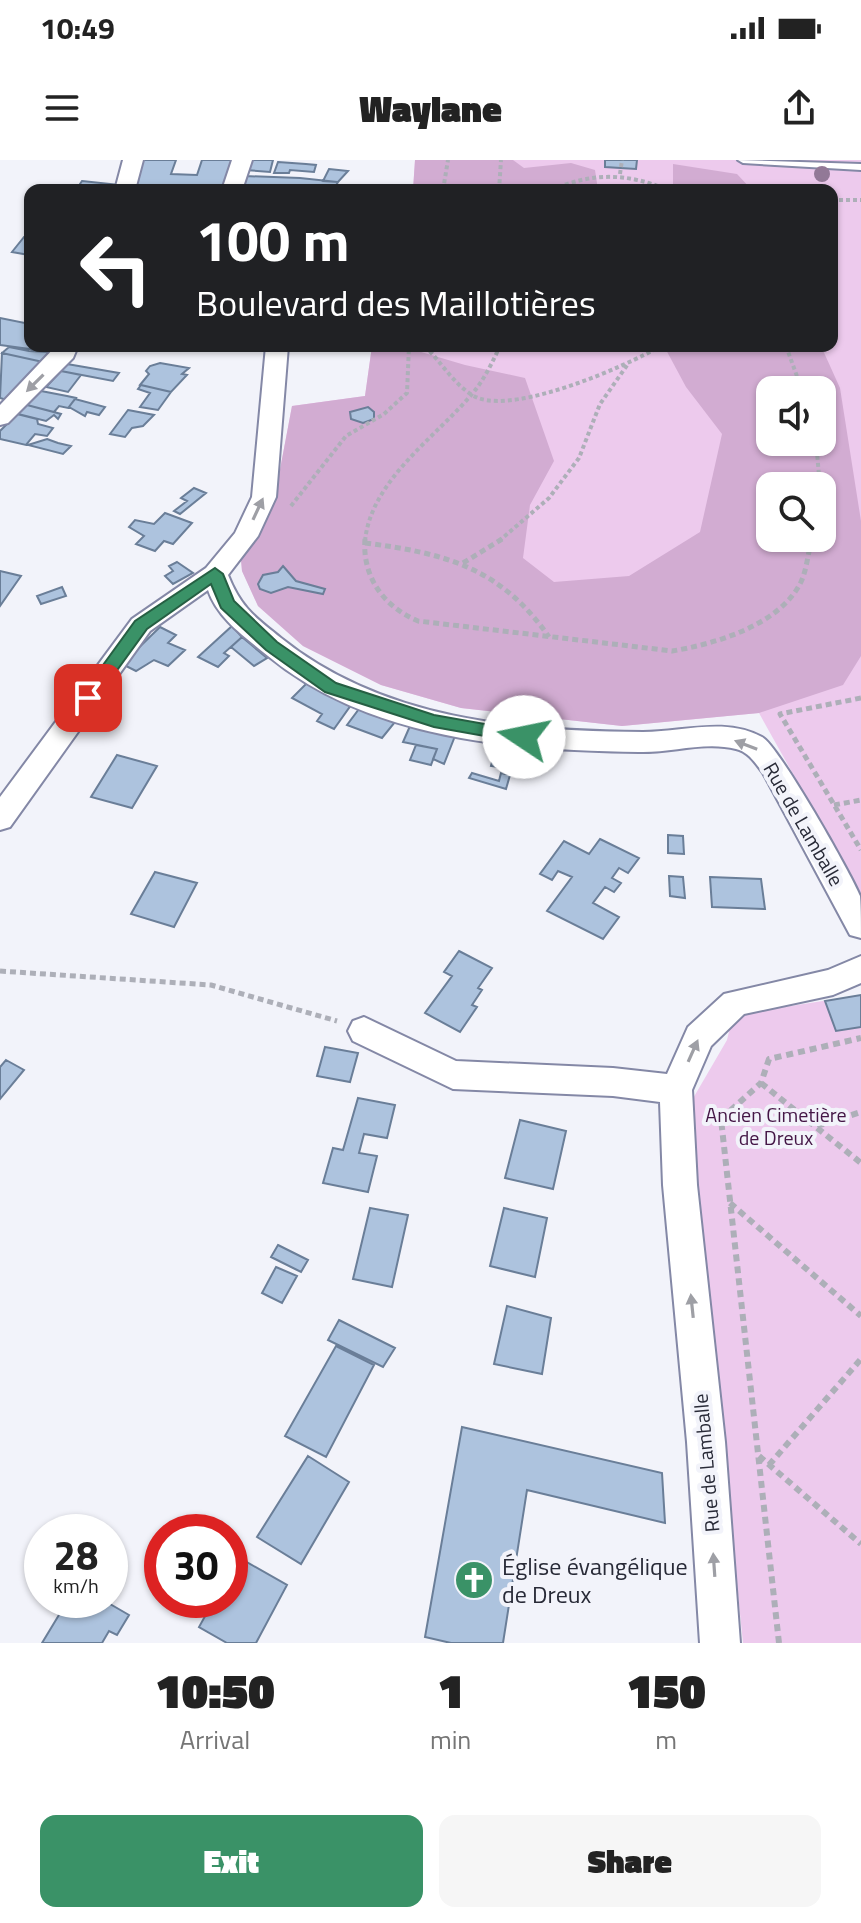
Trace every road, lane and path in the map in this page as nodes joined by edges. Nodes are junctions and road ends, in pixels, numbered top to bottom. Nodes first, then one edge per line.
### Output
1 (133, 160) edge
2 (242, 160) edge
3 (448, 160) edge
4 (501, 160) edge
5 (622, 160) edge
6 (743, 160) edge
7 (861, 167) edge
8 (620, 174) junction
9 (127, 184) edge
10 (234, 184) edge
11 (444, 184) edge
12 (499, 184) edge
13 (570, 184) edge
14 (654, 184) edge
15 (838, 200) edge
16 (861, 200) edge
17 (65, 352) edge
18 (276, 352) edge
19 (409, 352) edge
20 (431, 352) edge
21 (496, 352) edge
22 (650, 352) edge
23 (788, 352) edge
24 (629, 364) junction
25 (797, 376) edge
26 (472, 394) junction
27 (0, 418) edge
28 (290, 507) dead end
29 (365, 543) junction
30 (808, 552) edge
31 (463, 563) junction
32 (215, 574) junction
33 (550, 638) junction
34 (861, 698) edge
35 (861, 800) edge
36 (834, 805) junction
37 (0, 819) edge
38 (861, 850) edge
39 (861, 926) edge
40 (861, 969) edge
41 (0, 971) edge
42 (364, 1031) joint
43 (861, 1038) edge
44 (761, 1083) junction
45 (676, 1090) junction
46 (861, 1112) edge
47 (816, 1126) junction
48 (861, 1163) edge
49 (730, 1203) junction
50 (861, 1316) edge
51 (861, 1359) edge
52 (758, 1456) junction
53 (769, 1465) junction
54 (861, 1544) edge
55 (720, 1643) edge
56 (779, 1643) edge

1 - 9 street
2 - 10 street
3 - 11 path
4 - 12 path
5 - 8 path
6 - 7 lane
8 - 13 path
8 - 14 path
15 - 16 path
17 -> 27 street
32 -> 18 street
19 - 28 path
20 - 26 path
21 - 26 path
22 - 24 path
23 - 25 path
24 - 26 path
24 - 31 path
26 - 29 path
29 - 31 path
29 - 33 path
30 - 33 path
31 - 33 path
32 - 37 street
39 -> 32 street, Rue de Lamballe
34 - 36 path
35 - 36 path
36 - 38 path
45 -> 40 street, Rue de Lamballe
41 - 42 path
42 - 45 street
43 - 44 path
44 - 47 path
44 - 49 path
55 -> 45 street, Rue de Lamballe
46 - 47 path
47 - 48 path
49 - 50 path
49 - 52 path
51 - 53 path
52 - 53 path
52 - 56 path
53 - 54 path

